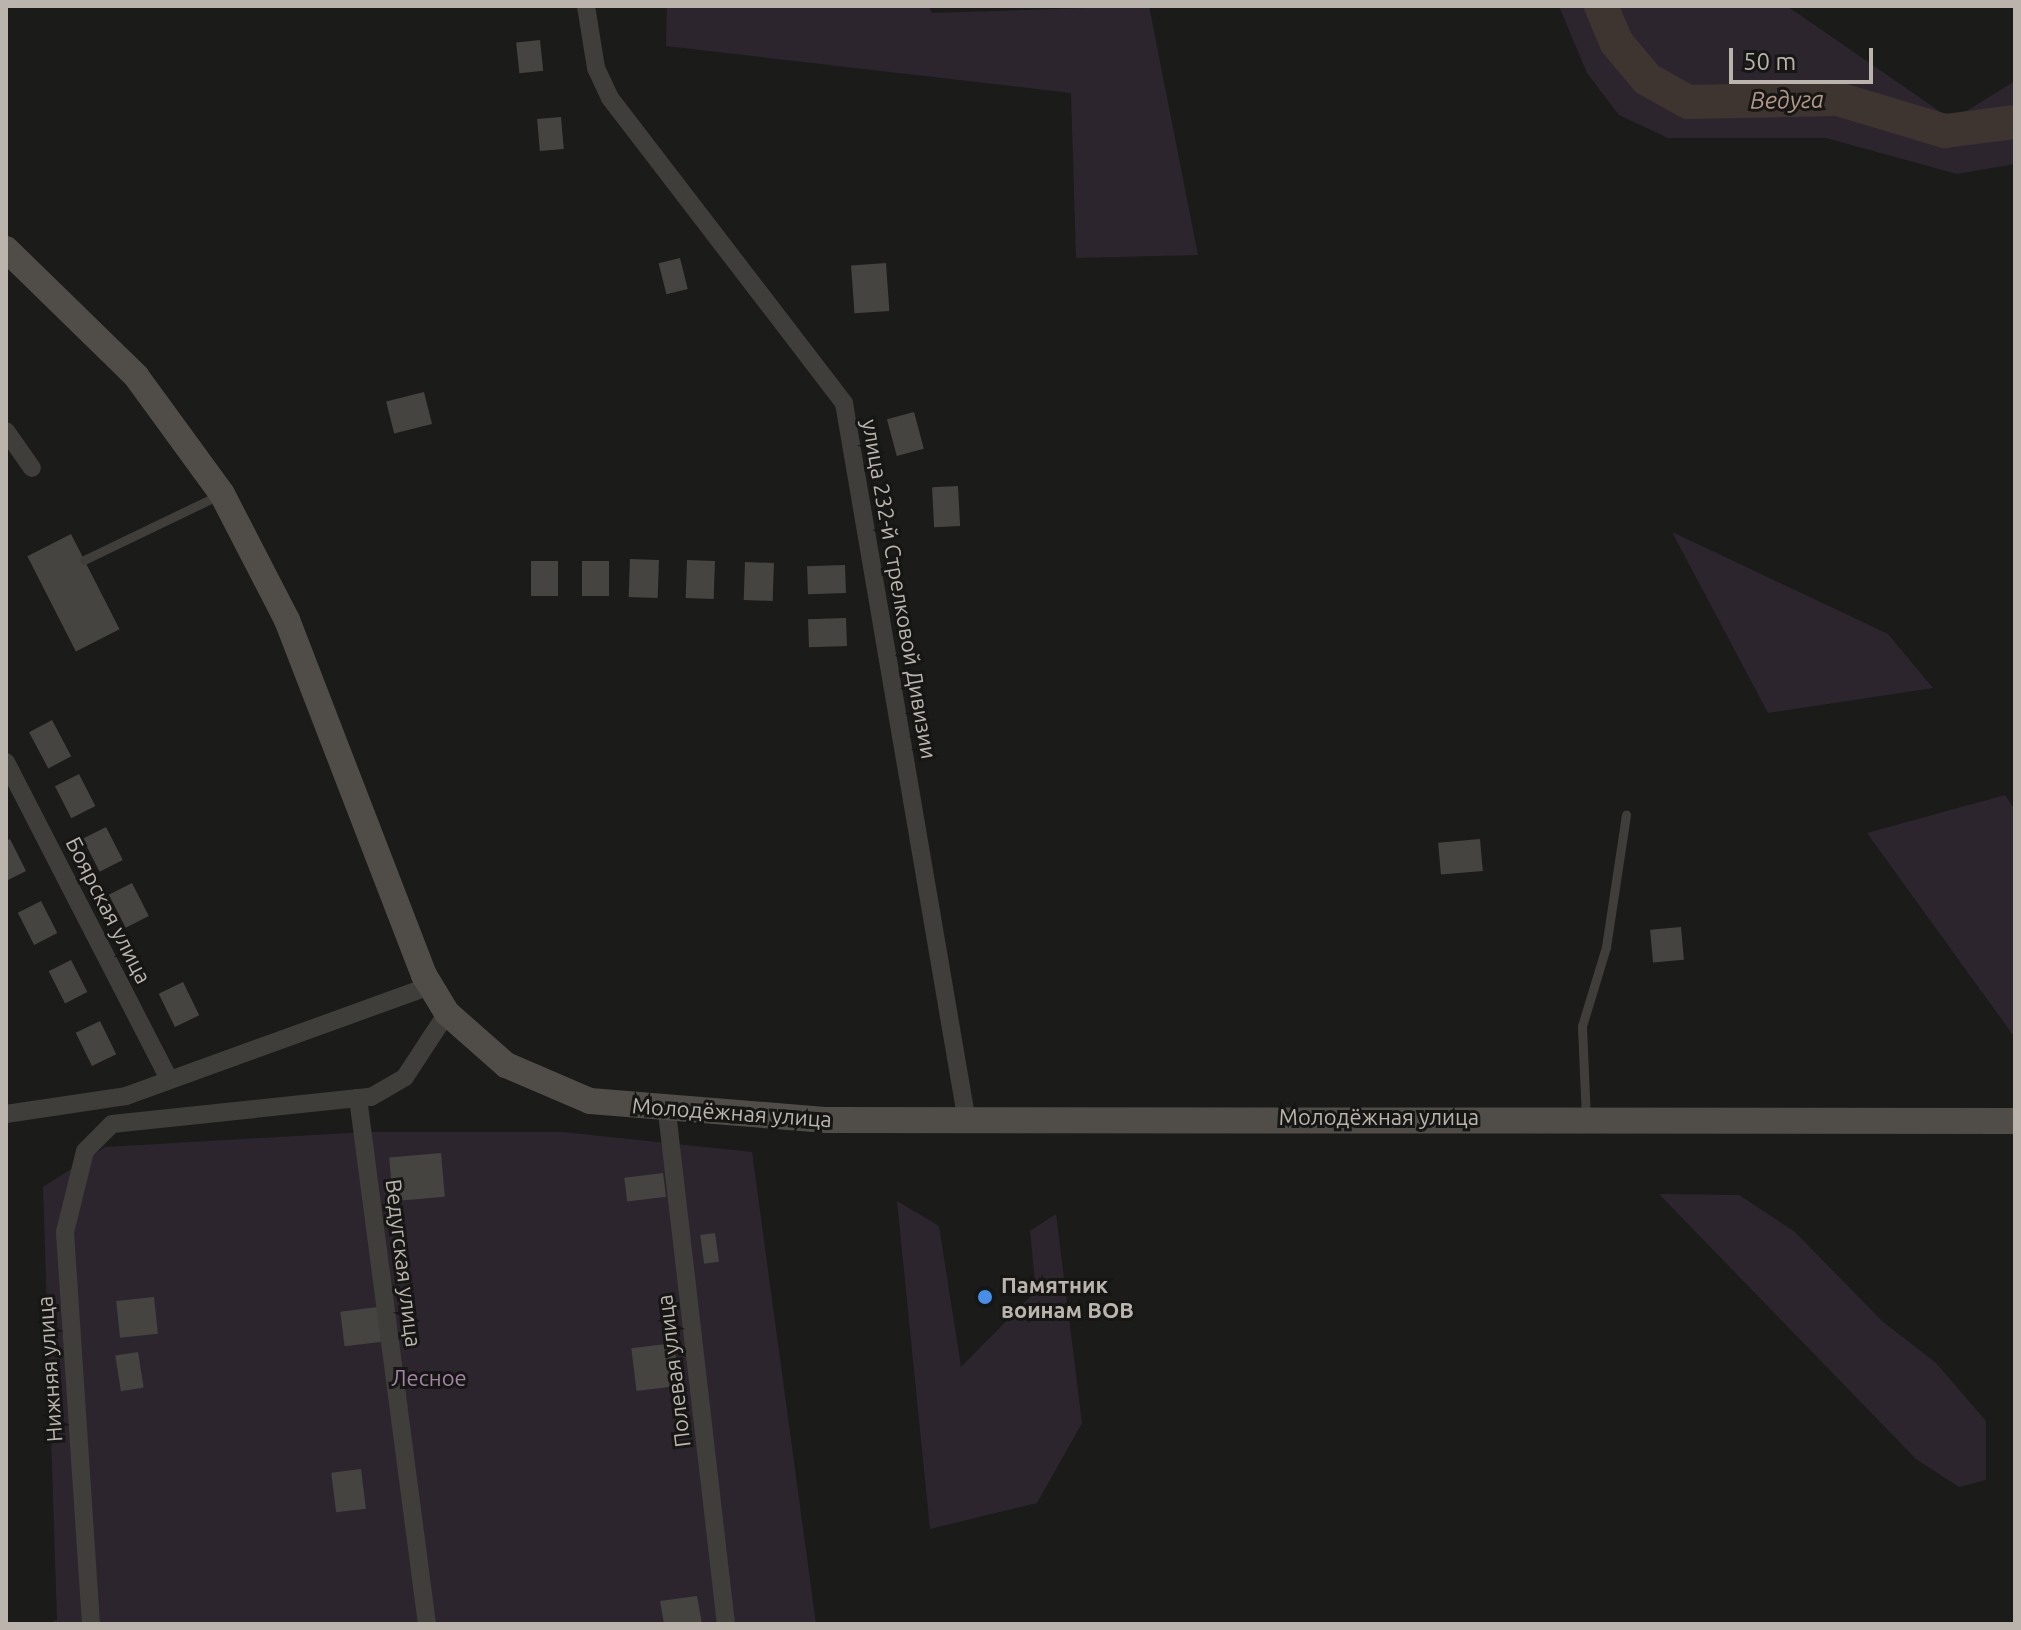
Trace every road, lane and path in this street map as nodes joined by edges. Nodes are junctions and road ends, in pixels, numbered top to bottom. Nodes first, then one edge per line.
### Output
1 (586, 6) edge
2 (6, 249) edge
3 (6, 431) edge
4 (32, 468) dead end
5 (222, 494) junction
6 (84, 560) dead end
7 (6, 762) edge
8 (1626, 815) dead end
9 (430, 986) junction
10 (447, 1013) junction
11 (169, 1079) junction
12 (358, 1098) junction
13 (667, 1112) junction
14 (6, 1114) edge
15 (966, 1116) junction
16 (1586, 1119) junction
17 (2015, 1121) edge
18 (91, 1624) edge
19 (427, 1624) edge
20 (726, 1624) edge

1 - 15 street, улица 232-й Стрелковой Дивизии
2 - 5 main road, Молодёжная улица
3 - 4 street
5 - 6 lane
5 - 9 main road, Молодёжная улица
7 - 11 street, Боярская улица
8 - 16 lane
9 - 10 main road, Молодёжная улица
9 - 11 street
10 - 12 street
10 - 13 main road, Молодёжная улица
11 - 14 street
12 - 18 street, Нижняя улица
12 - 19 street, Ведугская улица
13 - 15 main road, Молодёжная улица
13 - 20 street, Полевая улица
15 - 16 main road, Молодёжная улица
16 - 17 main road, Молодёжная улица

